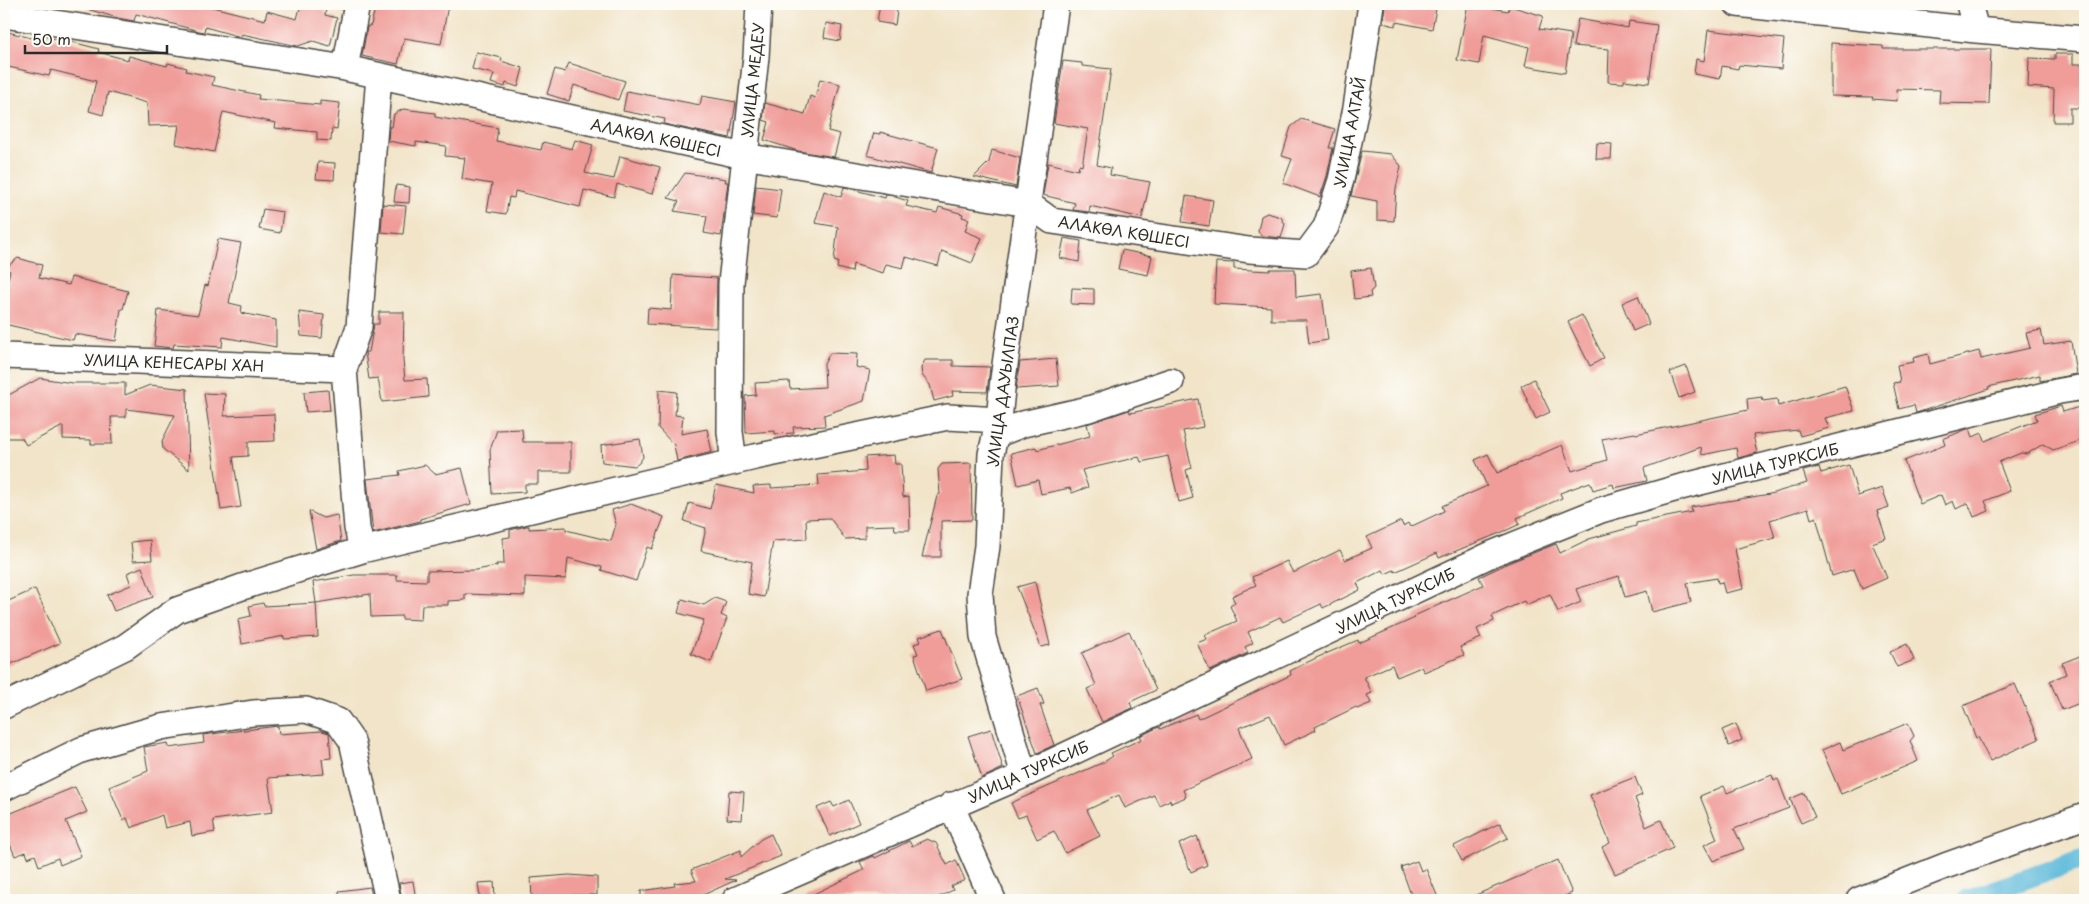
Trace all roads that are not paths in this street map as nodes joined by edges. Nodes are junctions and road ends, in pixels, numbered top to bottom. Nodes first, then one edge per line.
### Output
1 (357, 4) edge
2 (759, 4) edge
3 (1056, 4) edge
4 (1371, 4) edge
5 (1737, 4) edge
6 (1969, 4) edge
7 (4, 15) edge
8 (1976, 30) junction
9 (2085, 39) edge
10 (345, 68) junction
11 (379, 76) junction
12 (744, 156) junction
13 (1028, 204) junction
14 (1306, 254) joint
15 (4, 356) edge
16 (344, 369) junction
17 (1171, 381) dead end
18 (2085, 387) edge
19 (997, 428) junction
20 (734, 462) junction
21 (362, 550) junction
22 (4, 706) edge
23 (1024, 775) junction
24 (4, 788) edge
25 (951, 805) junction
26 (2085, 816) edge
27 (388, 900) edge
28 (735, 900) edge
29 (993, 900) edge
30 (1859, 900) edge

1 - 10 street
2 - 12 street, УЛИЦА МЕДЕУ
3 - 13 street, УЛИЦА ДАУЫЛПАЗ
4 - 14 street, УЛИЦА АЛТАЙ
5 - 8 street
6 - 8 street
7 - 10 street, АЛАКӨЛ КӨШЕСІ
8 - 9 street
10 - 11 street, АЛАКӨЛ КӨШЕСІ
11 - 12 street, АЛАКӨЛ КӨШЕСІ
11 - 16 street
12 - 13 street, АЛАКӨЛ КӨШЕСІ
12 - 20 street, УЛИЦА МЕДЕУ
13 - 14 street, АЛАКӨЛ КӨШЕСІ
13 - 19 street, УЛИЦА ДАУЫЛПАЗ
15 - 16 street, УЛИЦА КЕНЕСАРЫ ХАН
16 - 21 street
17 - 19 street
18 - 23 street, УЛИЦА ТУРКСИБ
19 - 20 street
19 - 23 street, УЛИЦА ДАУЫЛПАЗ
20 - 21 street
21 - 22 street
23 - 25 street, УЛИЦА ТУРКСИБ
24 - 27 street
25 - 28 street, УЛИЦА ТУРКСИБ
25 - 29 street
26 - 30 street

